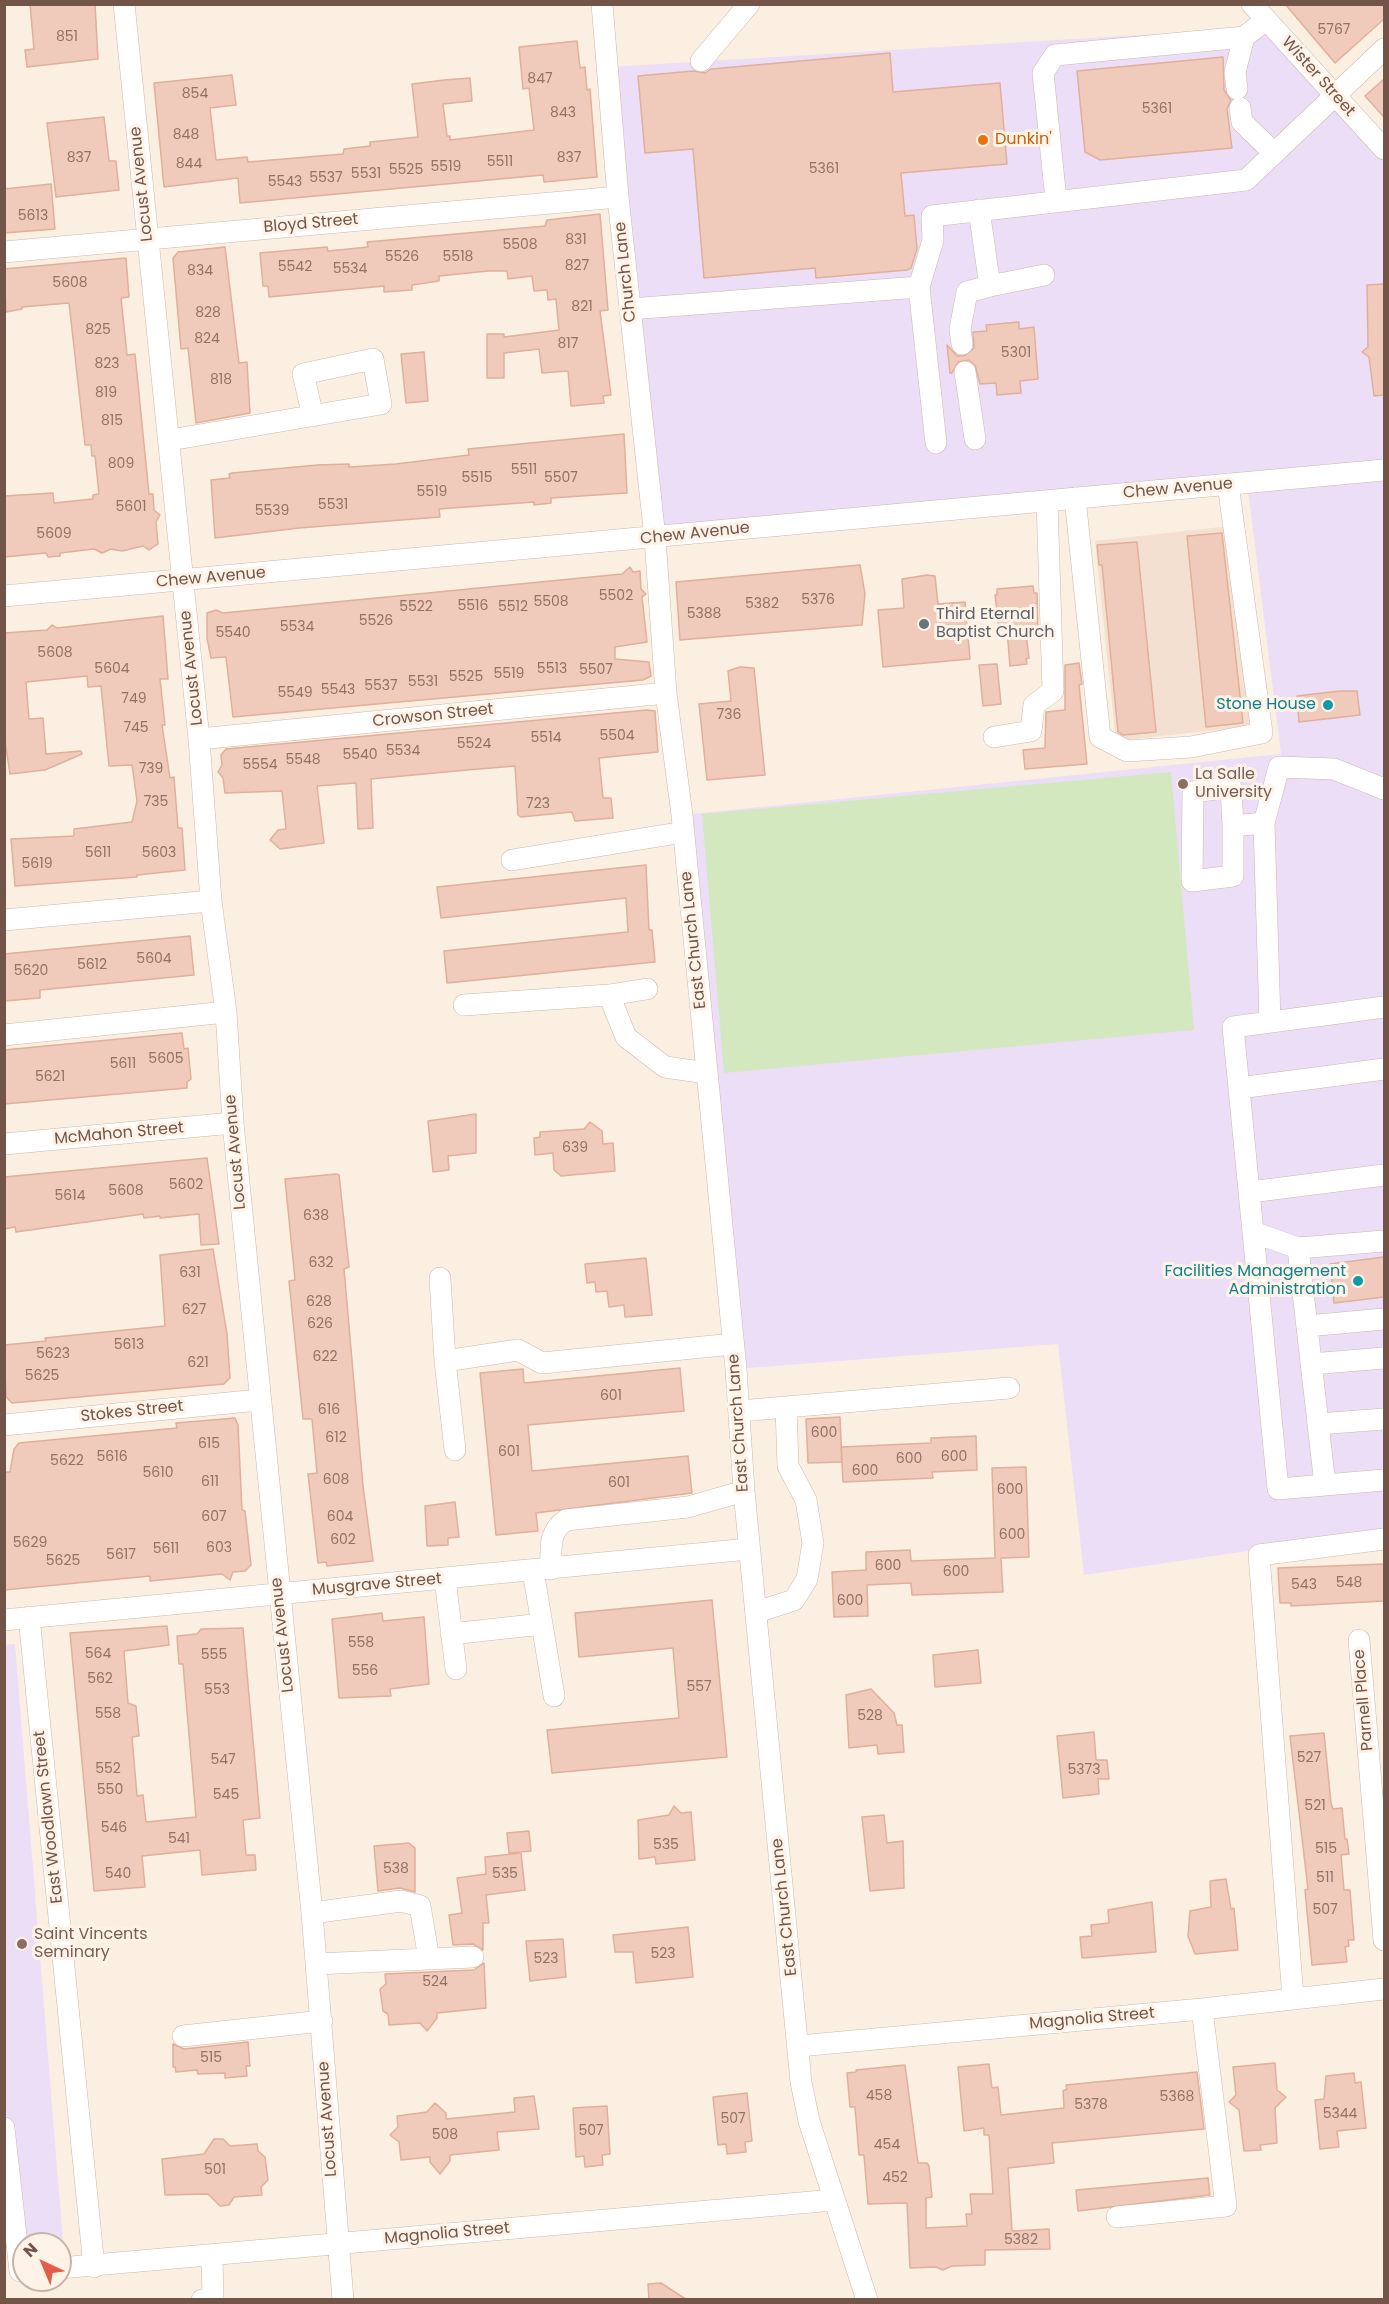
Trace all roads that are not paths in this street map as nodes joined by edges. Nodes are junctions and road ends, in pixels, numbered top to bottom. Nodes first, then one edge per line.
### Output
1 (124, 4) edge
2 (602, 4) edge
3 (749, 4) edge
4 (1259, 12) edge
5 (1244, 37) junction
6 (1384, 49) edge
7 (700, 62) dead end
8 (1334, 95) junction
9 (1384, 150) edge
10 (1274, 153) junction
11 (618, 197) junction
12 (1056, 200) junction
13 (979, 210) junction
14 (147, 238) junction
15 (4, 252) edge
16 (1044, 275) dead end
17 (990, 286) junction
18 (919, 287) junction
19 (630, 309) junction
20 (962, 344) dead end
21 (965, 372) dead end
22 (313, 416) dead end
23 (170, 440) junction
24 (975, 440) dead end
25 (936, 443) dead end
26 (1384, 470) edge
27 (1228, 484) junction
28 (1075, 498) junction
29 (1047, 501) junction
30 (655, 538) junction
31 (183, 581) junction
32 (4, 596) edge
33 (666, 693) junction
34 (994, 737) dead end
35 (199, 739) junction
36 (1384, 789) edge
37 (1264, 823) junction
38 (1233, 826) dead end
39 (684, 832) junction
40 (512, 860) dead end
41 (212, 900) junction
42 (4, 920) edge
43 (647, 989) dead end
44 (609, 995) junction
45 (464, 1005) dead end
46 (1384, 1007) edge
47 (226, 1012) junction
48 (1270, 1022) junction
49 (4, 1035) edge
50 (1384, 1069) edge
51 (707, 1073) junction
52 (1239, 1088) junction
53 (233, 1123) junction
54 (4, 1144) edge
55 (1384, 1175) edge
56 (1250, 1192) junction
57 (1253, 1232) junction
58 (1384, 1241) edge
59 (1298, 1248) junction
60 (440, 1278) dead end
61 (1384, 1319) edge
62 (1306, 1326) junction
63 (733, 1344) junction
64 (1384, 1358) edge
65 (446, 1361) junction
66 (1311, 1364) junction
67 (1009, 1388) dead end
68 (260, 1400) junction
69 (786, 1407) junction
70 (740, 1411) junction
71 (1384, 1419) edge
72 (1318, 1424) junction
73 (4, 1425) edge
74 (454, 1450) dead end
75 (1384, 1479) edge
76 (1325, 1485) junction
77 (744, 1491) junction
78 (1384, 1539) edge
79 (749, 1549) junction
80 (542, 1570) junction
81 (445, 1579) junction
82 (279, 1593) junction
83 (757, 1612) junction
84 (29, 1617) junction
85 (4, 1620) edge
86 (542, 1624) junction
87 (452, 1634) junction
88 (1359, 1640) dead end
89 (456, 1669) dead end
90 (554, 1696) dead end
91 (312, 1913) junction
92 (1384, 1940) edge
93 (473, 1957) dead end
94 (429, 1959) junction
95 (316, 1964) junction
96 (1384, 1989) edge
97 (1293, 1998) junction
98 (1202, 2009) junction
99 (322, 2021) junction
100 (183, 2036) dead end
101 (799, 2046) junction
102 (5, 2135) edge
103 (834, 2200) junction
104 (9, 2209) edge
105 (1118, 2217) dead end
106 (12, 2236) edge
107 (337, 2243) junction
108 (212, 2257) junction
109 (94, 2267) junction
110 (72, 2268) edge
111 (202, 2300) edge
112 (343, 2300) edge
113 (867, 2300) edge

1 - 14 street, Locust Avenue
2 - 11 street, Church Lane
3 - 7 street
4 - 5 street
4 - 8 street, Wister Street
5 - 10 street
5 - 12 street
6 - 8 street
8 - 9 street, Wister Street
8 - 10 street
10 - 12 street
11 - 14 street, Bloyd Street
11 - 19 street, Church Lane
12 - 13 street
13 - 17 street
13 - 18 street
14 - 15 street, Bloyd Street
14 - 23 street, Locust Avenue
16 - 17 street
17 - 20 street
18 - 19 street
18 - 25 street
19 - 30 street, Church Lane
21 - 24 street
22 - 23 street
23 - 31 street, Locust Avenue
26 - 27 street, Chew Avenue
27 - 28 street, Chew Avenue
27 - 28 street
28 - 29 street, Chew Avenue
29 - 30 street, Chew Avenue
29 - 34 street
30 - 31 street, Chew Avenue
30 - 33 street, East Church Lane
31 - 32 street, Chew Avenue
31 - 35 street, Locust Avenue
33 - 35 street, Crowson Street
33 - 39 street, East Church Lane
35 - 41 street, Locust Avenue
36 - 37 street
37 - 38 street
37 - 48 street
39 - 40 street
39 - 51 street, East Church Lane
41 - 42 street
41 - 47 street, Locust Avenue
43 - 44 street
44 - 45 street
44 - 51 street
46 - 48 street
47 - 49 street
47 - 53 street, Locust Avenue
48 - 52 street
50 - 52 street
51 - 63 street, East Church Lane
52 - 56 street
53 - 54 street, McMahon Street
53 - 68 street, Locust Avenue
55 - 56 street
56 - 57 street
57 - 59 street
57 - 76 street
58 - 59 street
59 - 62 street
60 - 65 street
61 - 62 street
62 - 66 street
63 - 65 street
63 - 70 street, East Church Lane
64 - 66 street
65 - 74 street
66 - 72 street
67 - 69 street
68 - 73 street, Stokes Street
68 - 82 street, Locust Avenue
69 - 70 street
69 - 83 street
70 - 77 street, East Church Lane
71 - 72 street
72 - 76 street
75 - 76 street
77 - 79 street, East Church Lane
77 - 80 street
78 - 97 street
79 - 80 street, Musgrave Street
79 - 83 street, East Church Lane
80 - 81 street, Musgrave Street
80 - 86 street
81 - 82 street, Musgrave Street
81 - 87 street
82 - 84 street, Musgrave Street
82 - 91 street, Locust Avenue
83 - 101 street, East Church Lane
84 - 85 street, Musgrave Street
84 - 109 street, East Woodlawn Street
86 - 87 street
86 - 90 street
87 - 89 street
88 - 92 street, Parnell Place
91 - 94 street
91 - 95 street, Locust Avenue
93 - 94 street
94 - 95 street
95 - 99 street, Locust Avenue
96 - 97 street, Magnolia Street
97 - 98 street, Magnolia Street
98 - 101 street, Magnolia Street
98 - 105 street
99 - 100 street
99 - 107 street, Locust Avenue
101 - 103 street, East Church Lane
102 - 104 street
103 - 107 street, Magnolia Street
103 - 113 street, East Church Lane
104 - 106 street
107 - 108 street, Magnolia Street
107 - 112 street, Locust Avenue
108 - 109 street, Magnolia Street
108 - 111 street
109 - 110 street, Magnolia Street

